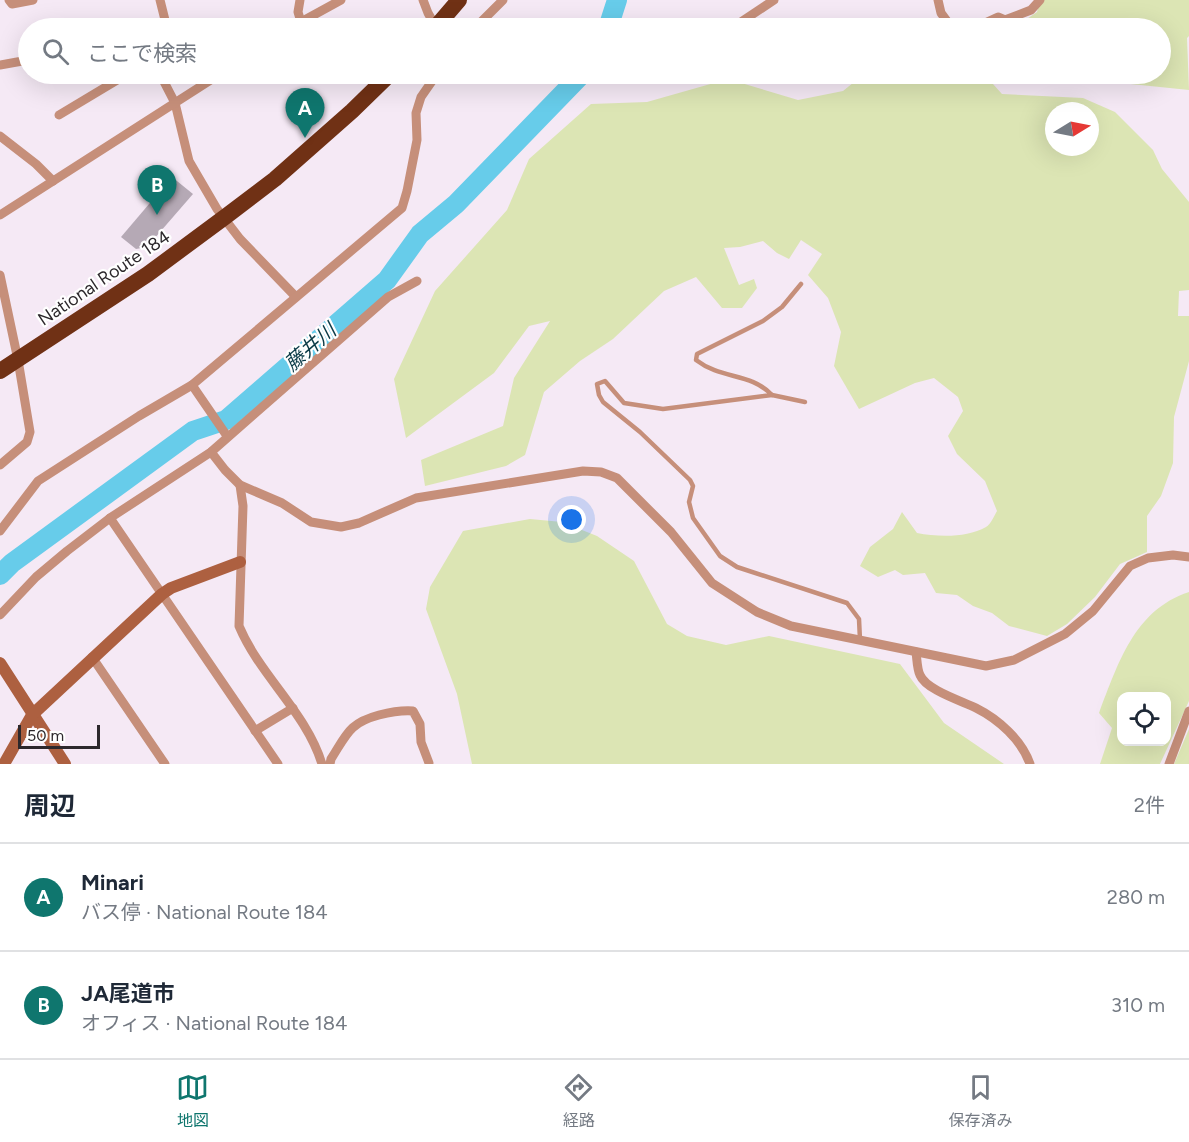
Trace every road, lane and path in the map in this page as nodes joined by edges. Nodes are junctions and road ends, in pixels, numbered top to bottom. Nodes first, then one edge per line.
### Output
1 (9, 0) edge
2 (33, 0) edge
3 (160, 0) edge
4 (300, 0) edge
5 (341, 0) edge
6 (423, 0) edge
7 (459, 0) edge
8 (503, 0) edge
9 (774, 0) edge
10 (938, 0) edge
11 (1040, 0) edge
12 (164, 18) edge
13 (300, 18) edge
14 (308, 18) edge
15 (431, 18) edge
16 (444, 18) edge
17 (485, 18) edge
18 (747, 18) edge
19 (945, 18) edge
20 (1010, 18) edge
21 (18, 62) edge
22 (0, 65) edge
23 (108, 84) edge
24 (165, 84) edge
25 (204, 84) edge
26 (380, 84) edge
27 (430, 84) edge
28 (175, 103) junction
29 (59, 115) dead end
30 (3, 138) edge
31 (0, 150) edge
32 (53, 181) junction
33 (0, 215) edge
34 (225, 217) junction
35 (0, 275) edge
36 (417, 281) dead end
37 (801, 284) dead end
38 (296, 297) junction
39 (18, 360) junction
40 (0, 371) edge
41 (192, 385) junction
42 (772, 395) junction
43 (805, 402) dead end
44 (226, 433) junction
45 (211, 452) junction
46 (0, 465) edge
47 (240, 485) junction
48 (110, 518) junction
49 (0, 531) edge
50 (1189, 557) edge
51 (240, 562) junction
52 (162, 594) junction
53 (0, 615) edge
54 (860, 640) junction
55 (916, 652) junction
56 (92, 657) junction
57 (0, 663) edge
58 (293, 708) junction
59 (1189, 711) edge
60 (32, 715) junction
61 (255, 731) junction
62 (429, 763) edge
63 (4, 764) edge
64 (65, 764) edge
65 (165, 764) edge
66 (278, 764) edge
67 (322, 764) edge
68 (330, 764) edge
69 (1030, 764) edge
70 (1169, 764) edge

1 - 2 street
3 - 12 street
4 - 13 street
5 - 14 street
6 - 15 street
7 - 16 highway
8 - 17 street
9 - 18 street
10 - 19 street
11 - 20 street
21 - 22 street
23 - 29 street
24 - 28 street
25 - 28 street
26 - 34 highway, National Route 184
27 - 38 street
28 - 32 street
28 - 34 street
30 - 31 street
30 - 32 street
32 - 33 street
34 - 38 street
34 - 39 highway, National Route 184
35 - 39 street
36 - 44 street
37 - 42 lane
38 - 41 street
39 - 40 highway, National Route 184
39 - 46 street
41 - 44 street
41 - 49 street
42 - 43 lane
42 - 54 lane
44 - 45 street
45 - 47 street
45 - 48 street
47 - 51 street
47 - 54 street
48 - 52 street
48 - 53 street
50 - 55 street
51 - 52 street
51 - 58 street
52 - 56 street
52 - 61 street
54 - 55 street
55 - 69 street
56 - 60 street
56 - 65 street
57 - 60 street
58 - 61 street
58 - 67 street
59 - 70 street
60 - 63 street
60 - 64 street
61 - 66 street
62 - 68 street

